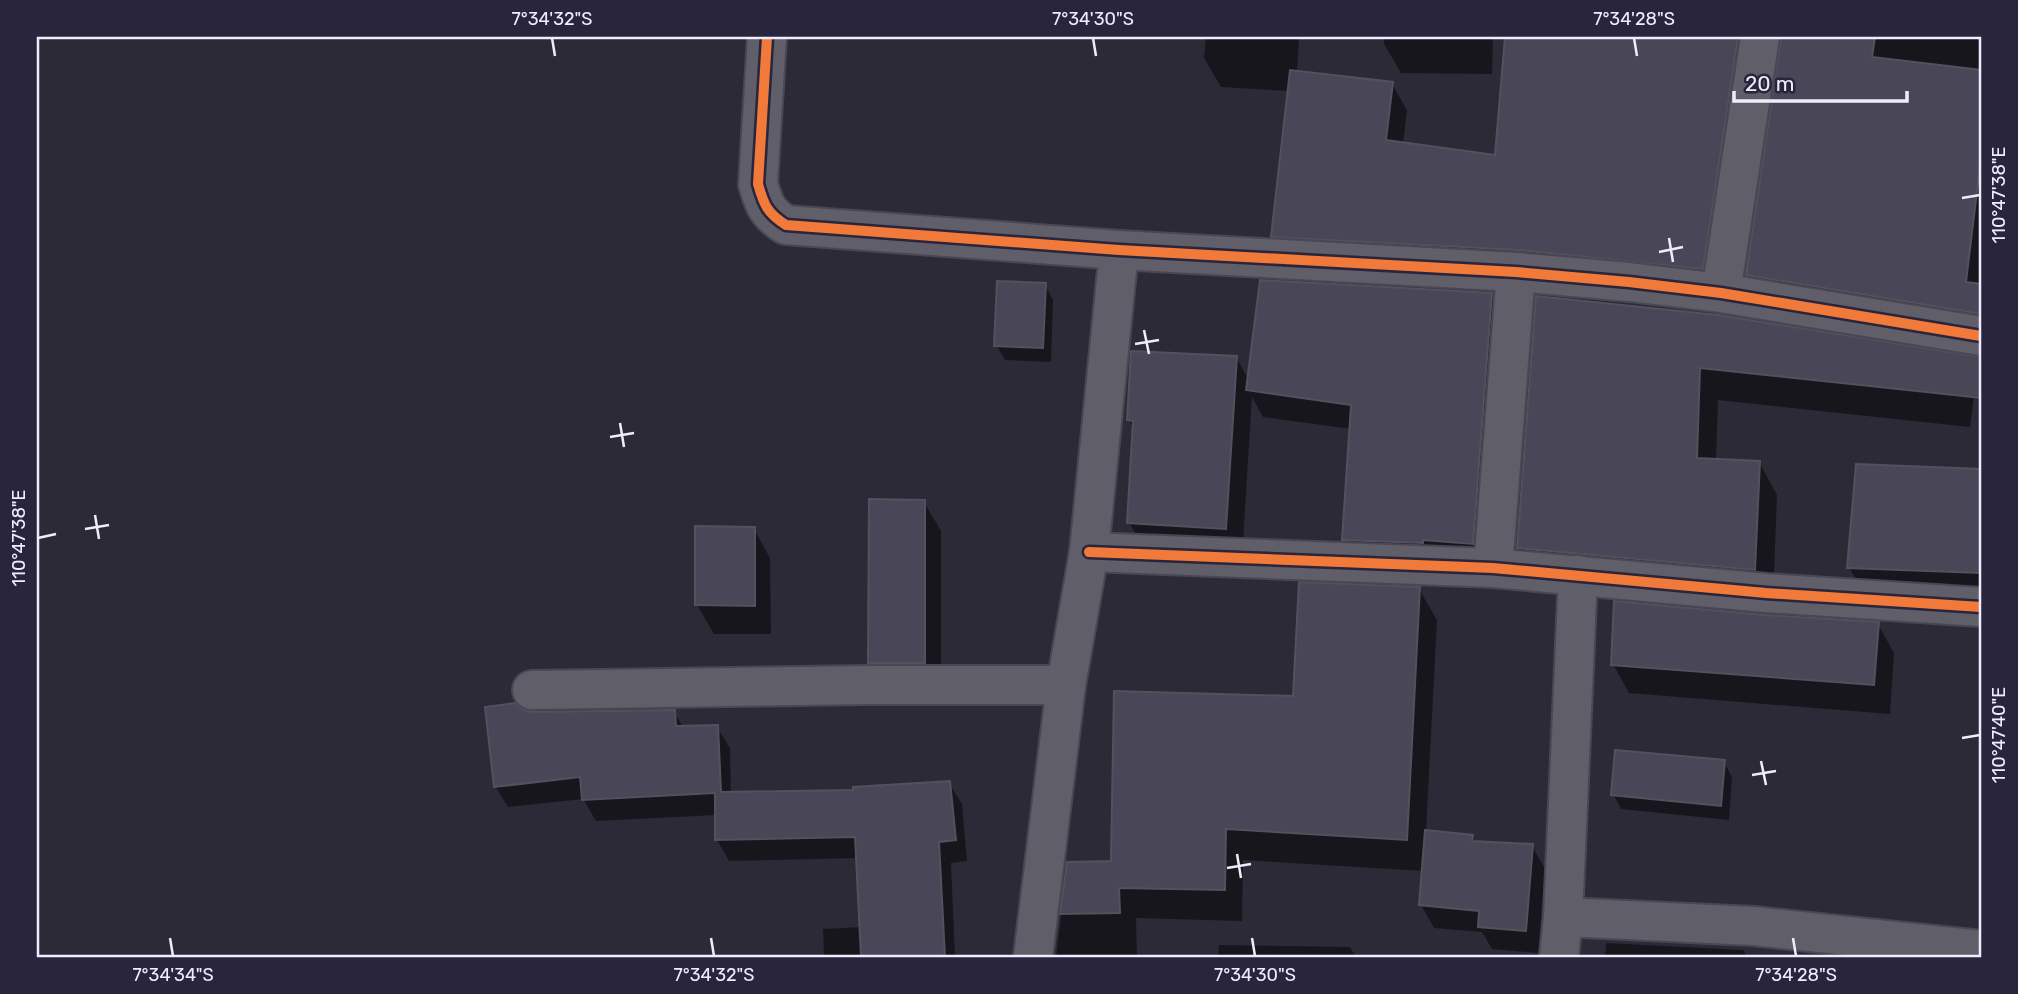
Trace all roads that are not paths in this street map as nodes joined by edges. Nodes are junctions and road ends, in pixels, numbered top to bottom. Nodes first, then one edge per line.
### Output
1 (767, 37) edge
2 (1760, 37) edge
3 (1119, 250) junction
4 (1516, 272) junction
5 (1721, 293) junction
6 (1981, 336) edge
7 (1089, 552) junction
8 (1493, 568) junction
9 (1578, 575) junction
10 (1981, 607) edge
11 (1066, 685) junction
12 (532, 690) dead end
13 (1563, 917) junction
14 (1981, 950) edge
15 (1033, 957) edge
16 (1559, 957) edge

1 - 3 street
2 - 5 street
3 - 4 street
3 - 7 street
4 - 5 street
4 - 8 street
5 - 6 street
7 - 8 street
7 - 11 street
8 - 9 street
9 - 10 street
9 - 13 street
11 - 12 street
11 - 15 street
13 - 14 street
13 - 16 street

